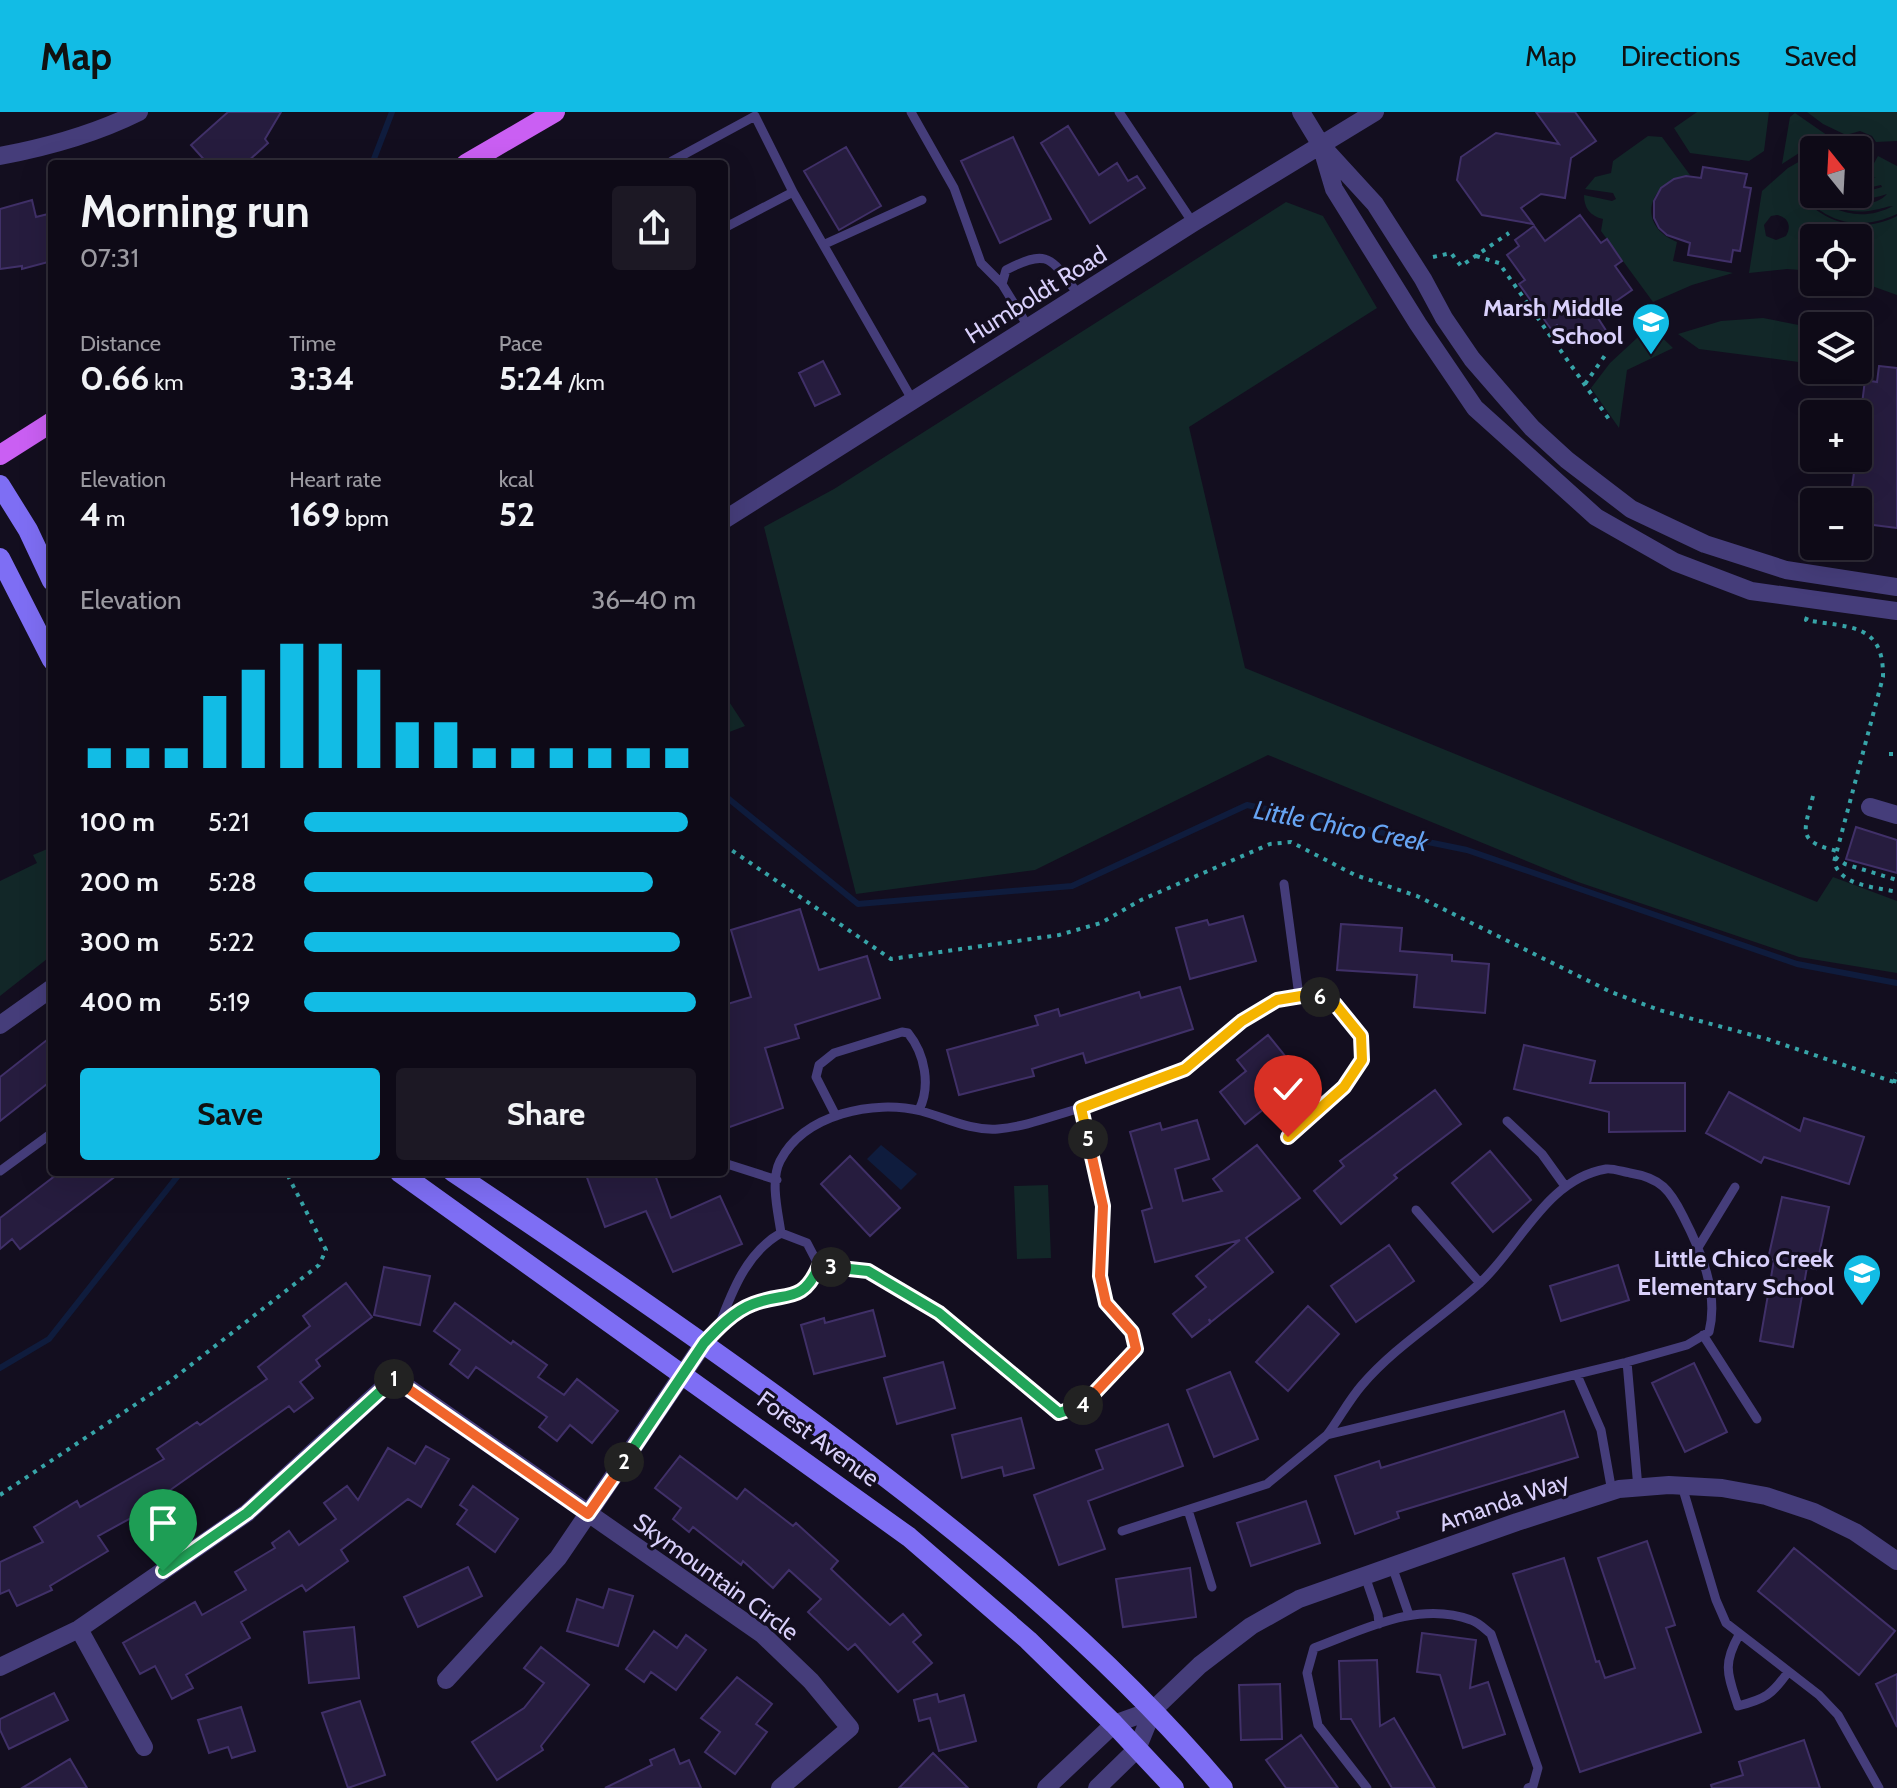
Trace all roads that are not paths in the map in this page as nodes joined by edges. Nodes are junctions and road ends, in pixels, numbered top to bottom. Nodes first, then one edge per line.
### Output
1 (139, 112) edge
2 (555, 112) edge
3 (911, 112) edge
4 (1119, 112) edge
5 (1301, 112) edge
6 (1375, 112) edge
7 (1321, 145) junction
8 (0, 156) edge
9 (473, 160) edge
10 (674, 160) edge
11 (793, 192) junction
12 (922, 200) dead end
13 (1193, 223) junction
14 (728, 226) dead end
15 (825, 244) junction
16 (1002, 284) junction
17 (1080, 296) junction
18 (1029, 328) junction
19 (913, 401) junction
20 (48, 425) edge
21 (0, 455) edge
22 (0, 485) edge
23 (728, 517) edge
24 (0, 558) edge
25 (48, 572) edge
26 (1897, 587) edge
27 (1897, 611) edge
28 (48, 652) edge
29 (1870, 807) dead end
30 (1897, 815) edge
31 (1284, 884) dead end
32 (48, 991) edge
33 (1299, 996) junction
34 (0, 1025) edge
35 (1081, 1108) junction
36 (919, 1110) junction
37 (836, 1116) junction
38 (1507, 1121) dead end
39 (48, 1136) edge
40 (1288, 1137) dead end
41 (728, 1164) edge
42 (0, 1171) edge
43 (405, 1176) edge
44 (459, 1176) edge
45 (777, 1180) junction
46 (1565, 1186) junction
47 (1735, 1187) dead end
48 (1416, 1210) dead end
49 (781, 1233) junction
50 (1699, 1246) junction
51 (819, 1266) junction
52 (1480, 1283) junction
53 (719, 1326) junction
54 (1703, 1335) junction
55 (704, 1343) junction
56 (1627, 1362) junction
57 (684, 1375) junction
58 (1577, 1375) junction
59 (1757, 1419) dead end
60 (1327, 1435) junction
61 (1682, 1486) junction
62 (1638, 1488) junction
63 (1612, 1492) junction
64 (1188, 1510) junction
65 (588, 1514) junction
66 (1122, 1531) dead end
67 (1897, 1561) edge
68 (1392, 1566) junction
69 (1365, 1576) junction
70 (1212, 1587) dead end
71 (1409, 1615) junction
72 (1379, 1624) junction
73 (79, 1629) junction
74 (1739, 1635) junction
75 (0, 1667) edge
76 (1788, 1672) junction
77 (446, 1680) dead end
78 (1153, 1710) junction
79 (1114, 1724) junction
80 (144, 1747) dead end
81 (1137, 1749) junction
82 (780, 1788) edge
83 (1046, 1788) edge
84 (1097, 1788) edge
85 (1174, 1788) edge
86 (1223, 1788) edge
87 (1367, 1788) edge
88 (1528, 1788) edge
89 (1879, 1788) edge

1 - 8 street
2 - 9 main road
3 - 16 lane
4 - 13 lane
5 - 7 street
6 - 7 street, Humboldt Road
7 - 13 street, Humboldt Road
7 - 26 street
7 - 27 street
10 - 11 lane
11 - 14 lane
11 - 15 lane
12 - 15 lane
13 - 17 street, Humboldt Road
15 - 19 lane
16 - 17 lane
16 - 18 lane
17 - 18 street, Humboldt Road
18 - 19 street, Humboldt Road
19 - 23 street, Humboldt Road
20 - 21 main road
22 - 25 street
24 - 28 street
29 - 30 street
31 - 33 lane
32 - 34 street
33 - 35 lane
33 - 40 lane
35 - 36 lane
35 - 51 lane
36 - 37 lane
36 - 37 lane
37 - 45 lane
38 - 46 lane
39 - 42 lane
41 - 45 lane
43 - 57 street, Forest Avenue
44 - 55 street, Forest Avenue
45 - 49 lane
46 - 50 lane
46 - 52 lane
47 - 50 lane
48 - 52 lane
49 - 51 lane
49 - 53 lane
50 - 54 lane
51 - 53 lane
52 - 60 lane
53 - 55 lane
54 - 56 lane
54 - 59 lane
55 - 57 street
55 - 78 street, Forest Avenue
56 - 58 lane
56 - 62 lane
57 - 65 street
57 - 79 street, Forest Avenue
58 - 60 lane
58 - 63 lane
60 - 64 lane
61 - 62 street, Amanda Way
61 - 67 street, Amanda Way
61 - 74 lane
62 - 63 street, Amanda Way
63 - 68 street, Amanda Way
64 - 66 lane
64 - 70 lane
65 - 73 street, Skymountain Circle
65 - 77 street
65 - 82 street, Skymountain Circle
68 - 69 street, Amanda Way
68 - 71 lane
69 - 72 lane
69 - 78 street, Amanda Way
71 - 72 lane
71 - 88 lane
72 - 87 lane
73 - 75 street, Skymountain Circle
73 - 80 street
74 - 76 lane
74 - 76 lane
76 - 89 lane
78 - 79 street
78 - 81 street
78 - 86 street, Forest Avenue
79 - 81 street, Forest Avenue
79 - 83 street
81 - 84 street
81 - 85 street, Forest Avenue

